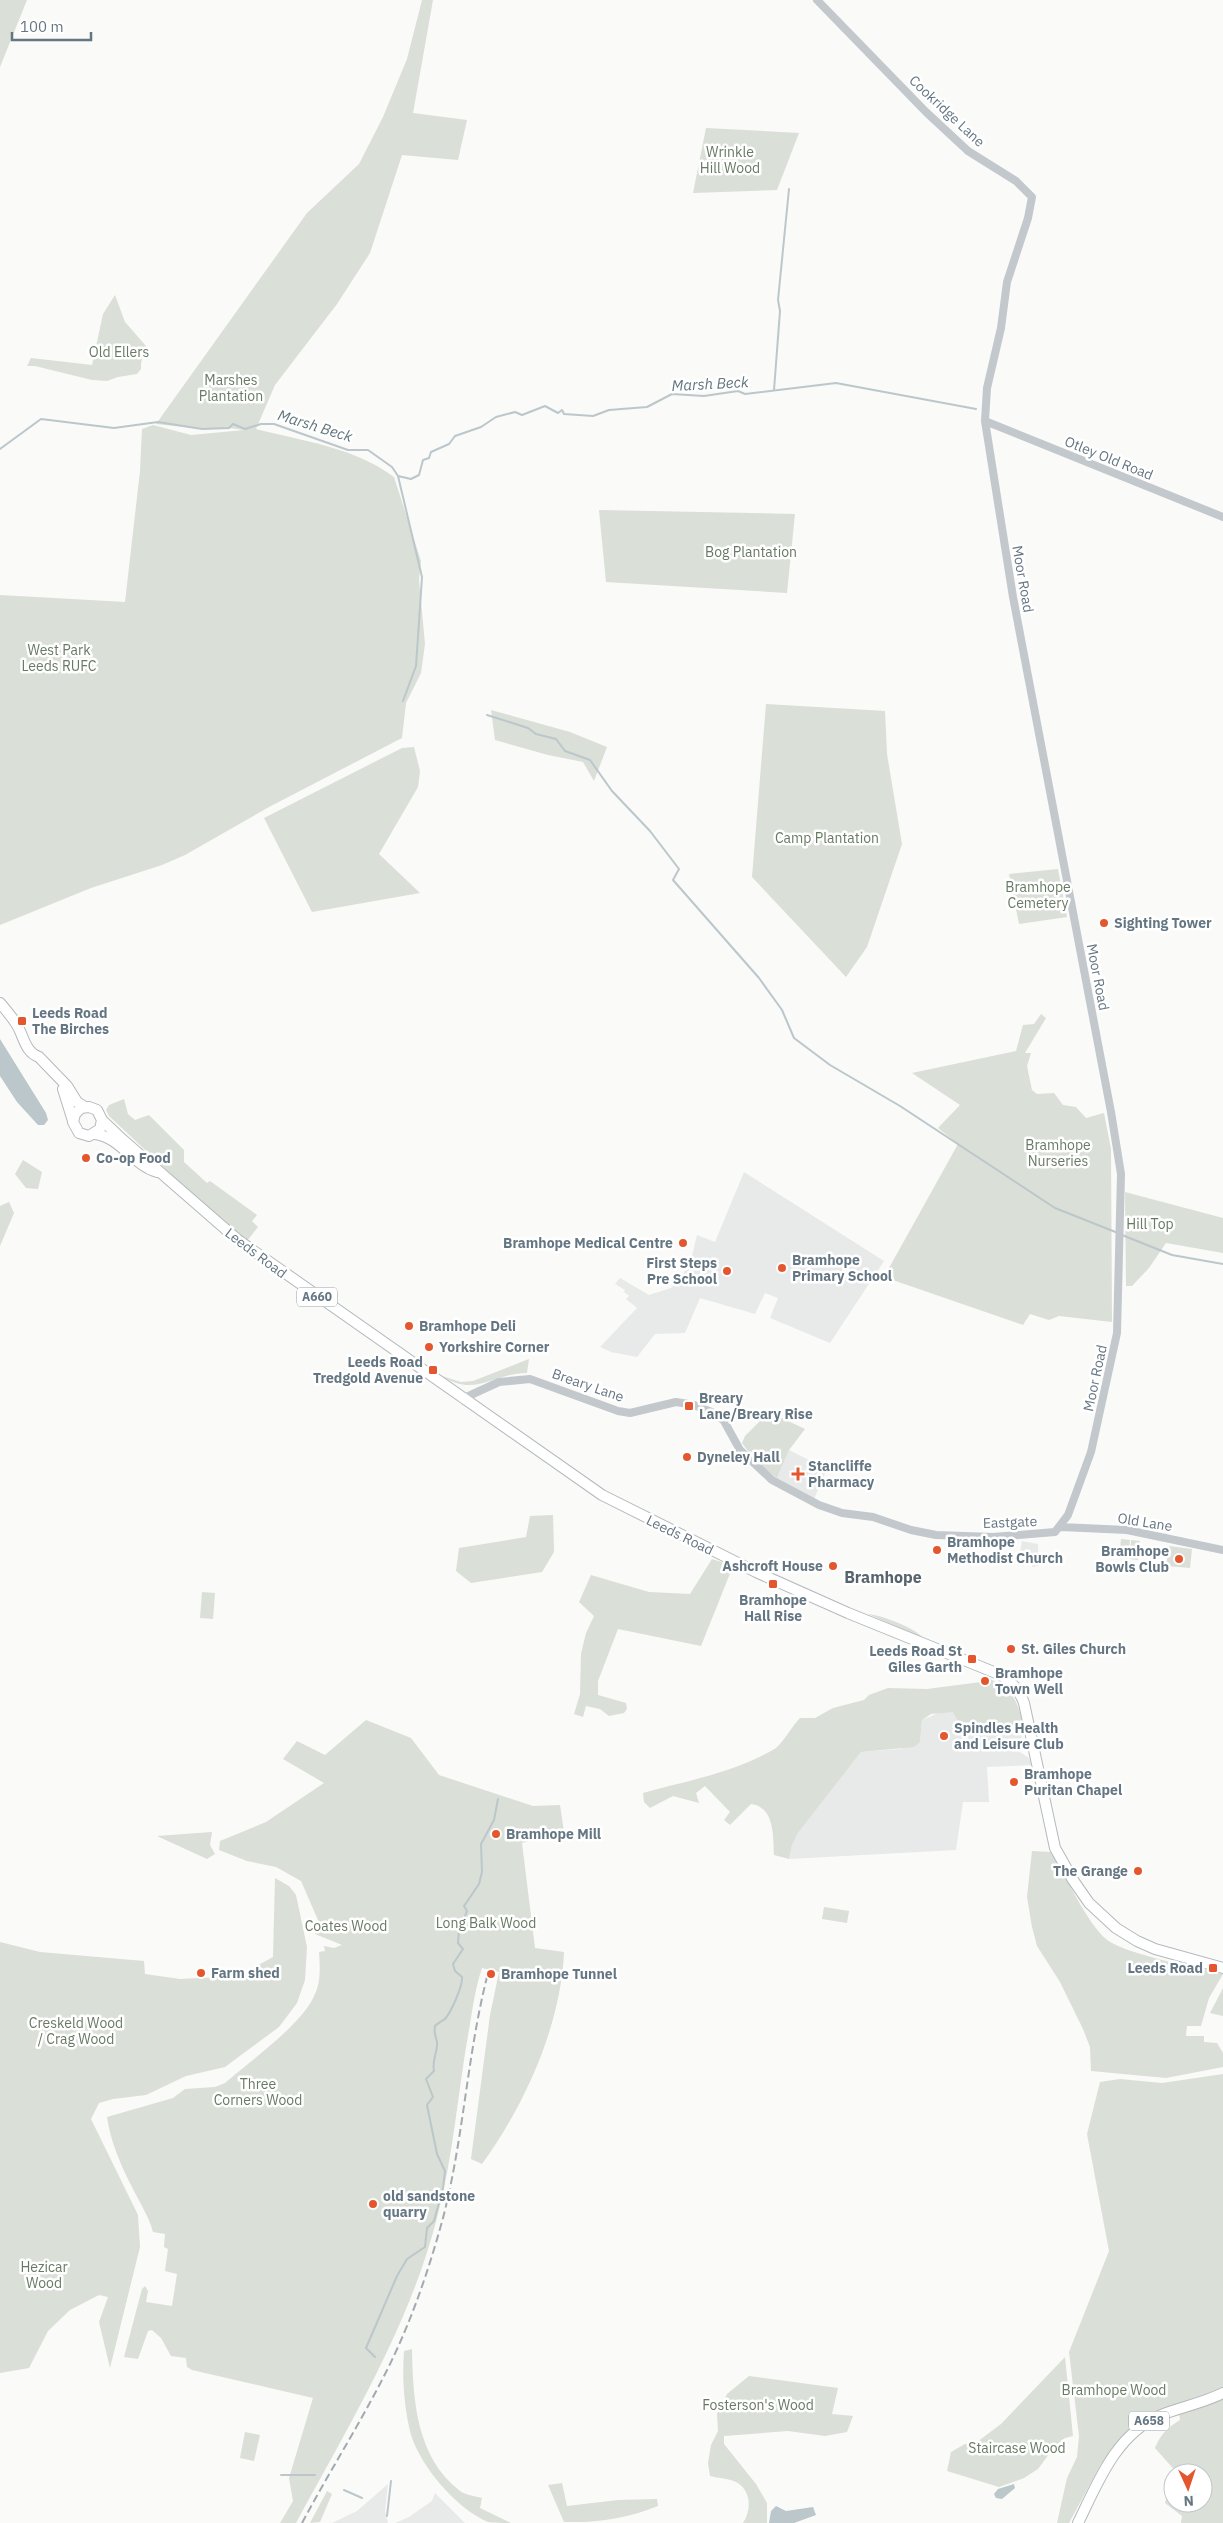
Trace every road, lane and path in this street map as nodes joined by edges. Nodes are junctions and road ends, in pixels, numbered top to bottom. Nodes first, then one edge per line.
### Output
1 (817, 0) edge
2 (986, 421) junction
3 (1223, 517) edge
4 (0, 1003) edge
5 (60, 1080) junction
6 (85, 1107) junction
7 (102, 1120) junction
8 (73, 1122) junction
9 (95, 1134) junction
10 (163, 1173) junction
11 (462, 1399) junction
12 (1058, 1529) junction
13 (965, 1535) joint
14 (1223, 1550) edge
15 (1223, 1968) edge
16 (1223, 2393) edge
17 (1078, 2523) edge

1 - 2 street, Cookridge Lane
2 - 3 street, Otley Old Road
2 - 12 street, Moor Road
4 - 5 highway
5 - 6 highway
5 - 8 highway
6 - 7 highway
6 - 8 highway
7 - 9 highway
7 - 10 highway, Leeds Road / A660
8 - 9 highway
9 - 10 highway, Leeds Road / A660
10 - 11 highway, Leeds Road / A660
11 - 13 street, Breary Lane
11 - 15 highway, Leeds Road / A660
12 - 13 street, Eastgate
12 - 14 street, Old Lane
16 - 17 highway, A658

